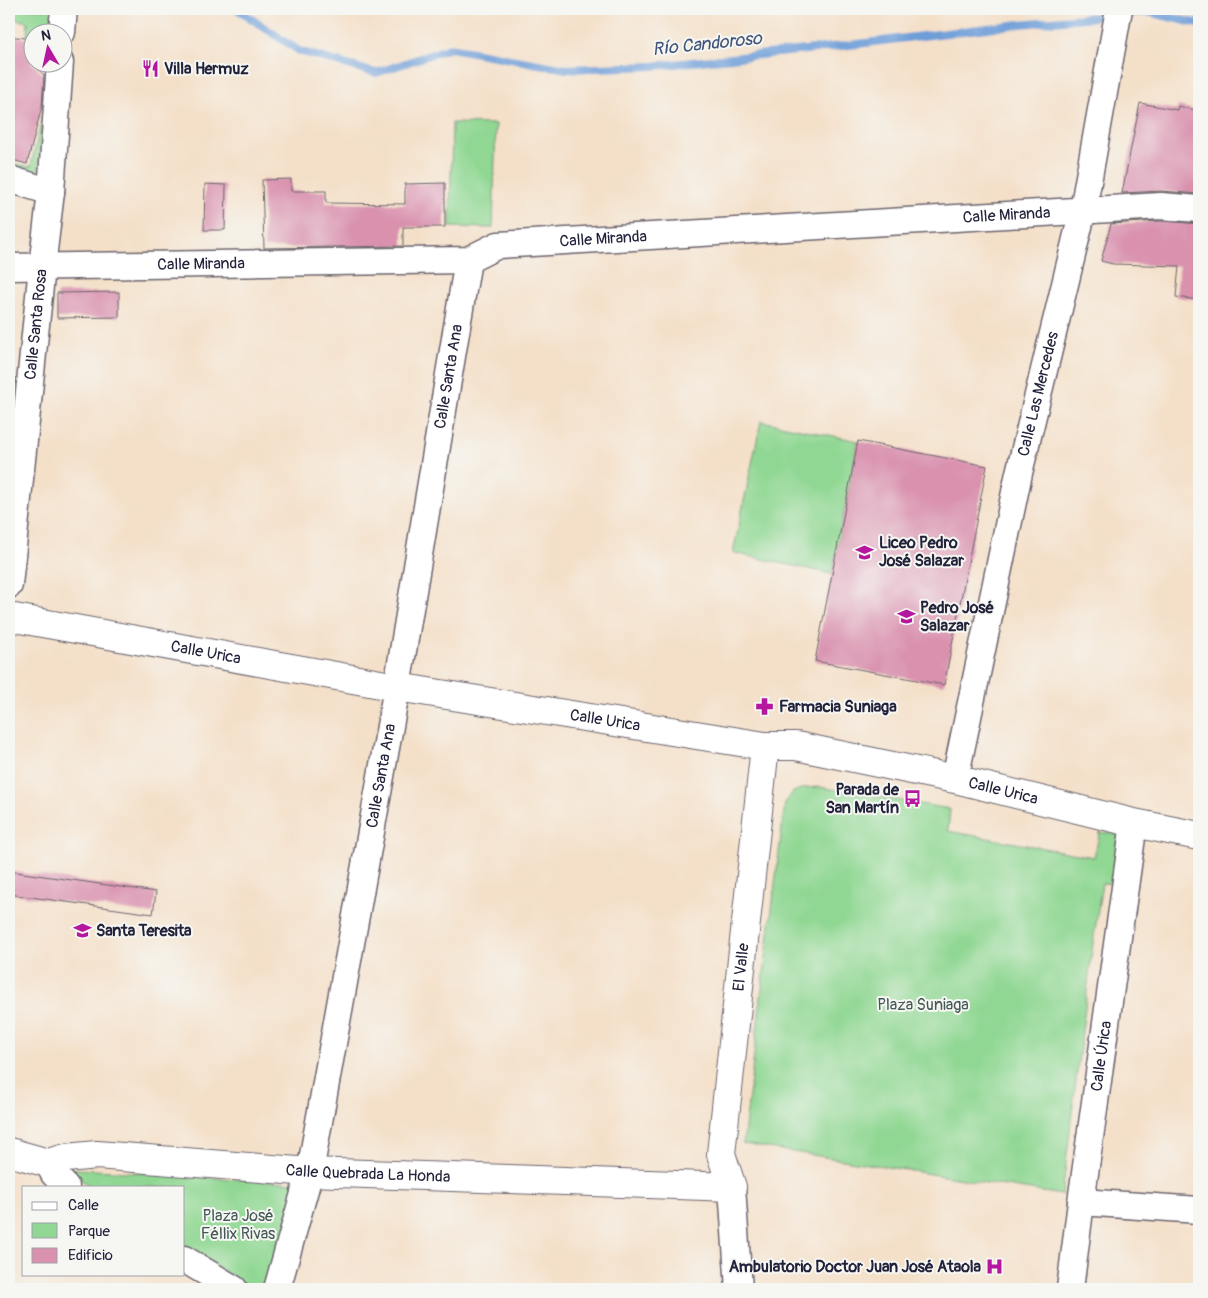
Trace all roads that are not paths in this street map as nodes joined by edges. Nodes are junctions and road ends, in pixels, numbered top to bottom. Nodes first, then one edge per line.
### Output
1 (64, 9) edge
2 (1119, 9) edge
3 (63, 22) edge
4 (59, 72) edge
5 (9, 179) edge
6 (51, 192) junction
7 (1199, 209) edge
8 (1083, 210) junction
9 (468, 260) junction
10 (9, 267) edge
11 (42, 267) junction
12 (9, 585) edge
13 (9, 617) edge
14 (397, 687) junction
15 (765, 746) junction
16 (955, 779) junction
17 (1134, 823) junction
18 (1199, 836) edge
19 (9, 1152) edge
20 (48, 1163) junction
21 (310, 1172) junction
22 (65, 1186) edge
23 (732, 1187) junction
24 (1081, 1202) junction
25 (1199, 1210) edge
26 (185, 1260) edge
27 (234, 1289) edge
28 (277, 1289) edge
29 (739, 1289) edge
30 (1070, 1289) edge

1 - 3 street
2 - 8 street, Calle Las Mercedes
4 - 6 street, Calle Santa Rosa
5 - 6 street
6 - 11 street, Calle Santa Rosa
7 - 8 street, Calle Miranda
8 - 9 street, Calle Miranda
8 - 16 street, Calle Las Mercedes
9 - 11 street, Calle Miranda
9 - 14 street, Calle Santa Ana
10 - 11 street, Calle Miranda
11 - 12 street, Calle Santa Rosa
13 - 14 main road, Calle Urica
14 - 15 main road, Calle Urica
14 - 21 street, Calle Santa Ana
15 - 16 main road, Calle Urica
15 - 23 main road, El Valle
16 - 17 main road, Calle Urica
17 - 18 main road, Calle Urica
17 - 24 street, Calle Úrica
19 - 20 main road, Calle Quebrada La Honda
20 - 21 main road, Calle Quebrada La Honda
20 - 22 street
21 - 23 main road, Calle Quebrada La Honda
21 - 28 street, Calle Santa Ana
23 - 29 street
24 - 25 street
24 - 30 street, Calle Úrica
26 - 27 street

